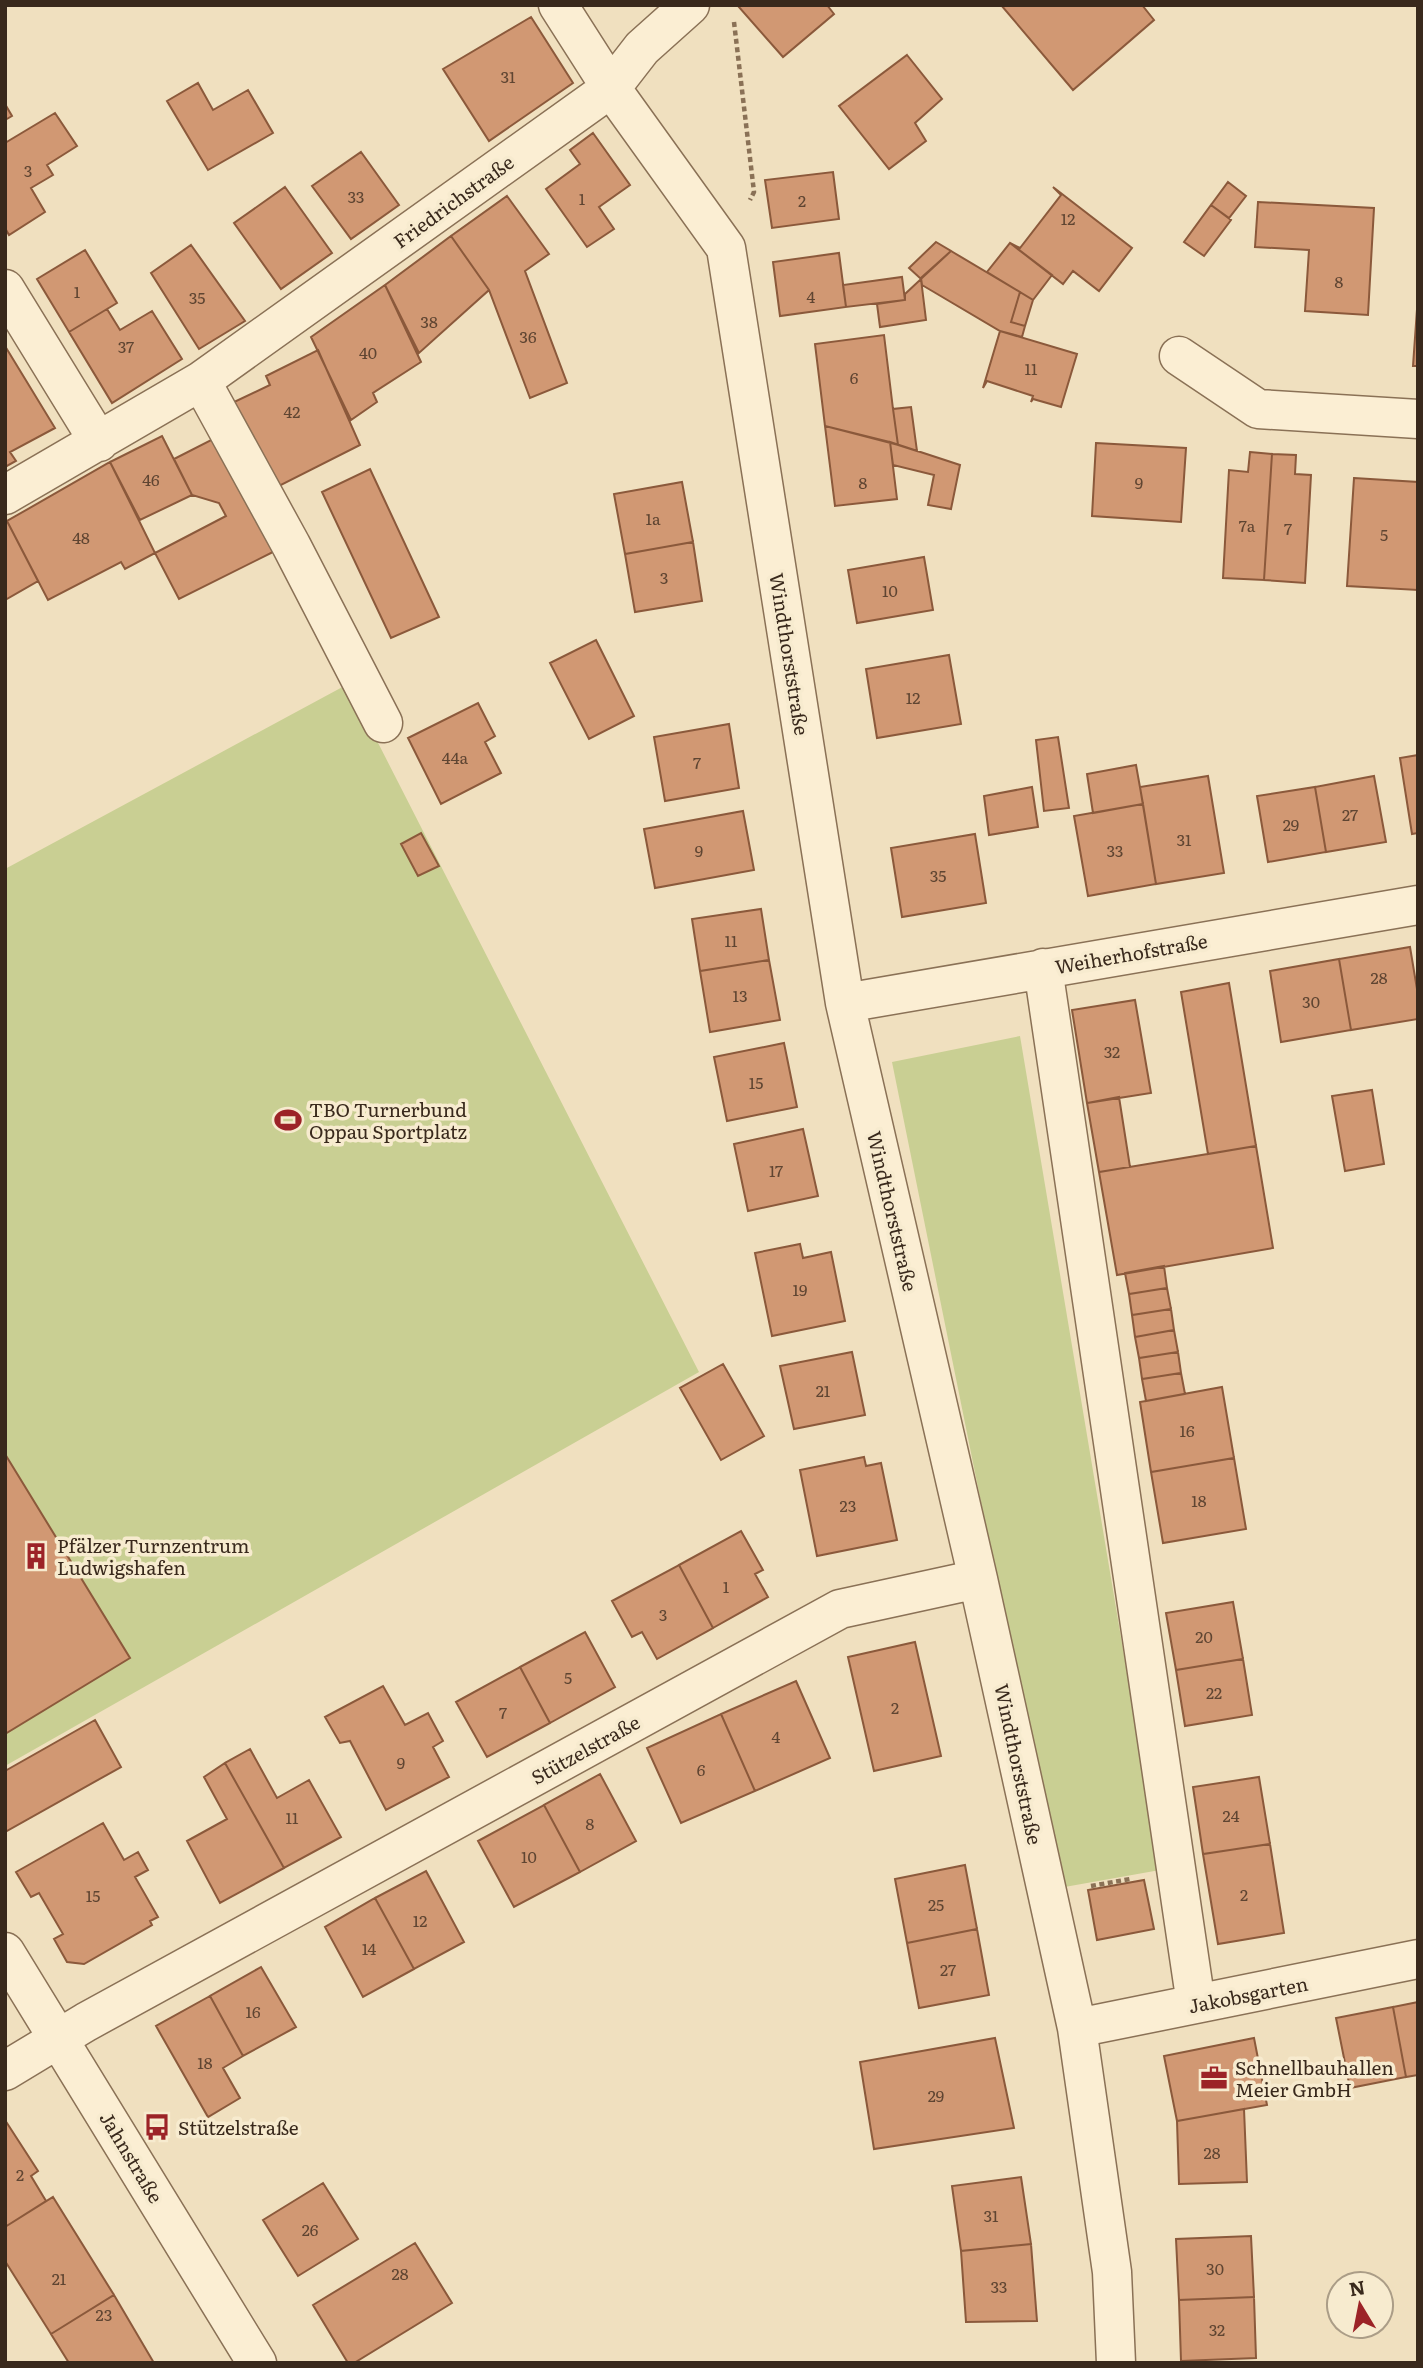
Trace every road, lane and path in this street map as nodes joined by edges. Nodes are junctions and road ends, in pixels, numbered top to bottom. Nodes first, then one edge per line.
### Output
1 (558, 5) edge
2 (690, 5) edge
3 (734, 19) dead end
4 (611, 88) junction
5 (726, 248) junction
6 (5, 289) edge
7 (1179, 356) dead end
8 (201, 381) junction
9 (1418, 419) edge
10 (99, 442) junction
11 (5, 495) edge
12 (383, 723) dead end
13 (1418, 905) edge
14 (1043, 968) junction
15 (845, 1003) junction
16 (978, 1578) junction
17 (1176, 1870) junction
18 (1048, 1894) junction
19 (5, 1952) edge
20 (1418, 1959) edge
21 (1196, 2004) junction
22 (1077, 2028) junction
23 (60, 2038) junction
24 (5, 2071) edge
25 (257, 2363) edge
26 (1116, 2363) edge

1 - 4 street, Windthorststraße
2 - 4 street, Friedrichstraße
3 - 5 path
4 - 5 street, Windthorststraße
4 - 8 street, Friedrichstraße
5 - 15 street, Windthorststraße
6 - 10 street
7 - 9 street
8 - 10 street, Friedrichstraße
8 - 12 street
10 - 11 street, Friedrichstraße
13 - 14 street, Weiherhofstraße
14 - 15 street, Weiherhofstraße
14 - 17 street
15 - 16 street, Windthorststraße
16 - 18 street, Windthorststraße
16 - 23 street, Stützelstraße
17 - 18 path
17 - 21 street
18 - 22 street, Windthorststraße
19 - 23 street, Jahnstraße
20 - 21 street, Jakobsgarten
21 - 22 street, Jakobsgarten
22 - 26 street, Windthorststraße
23 - 24 street, Stützelstraße
23 - 25 street, Jahnstraße

